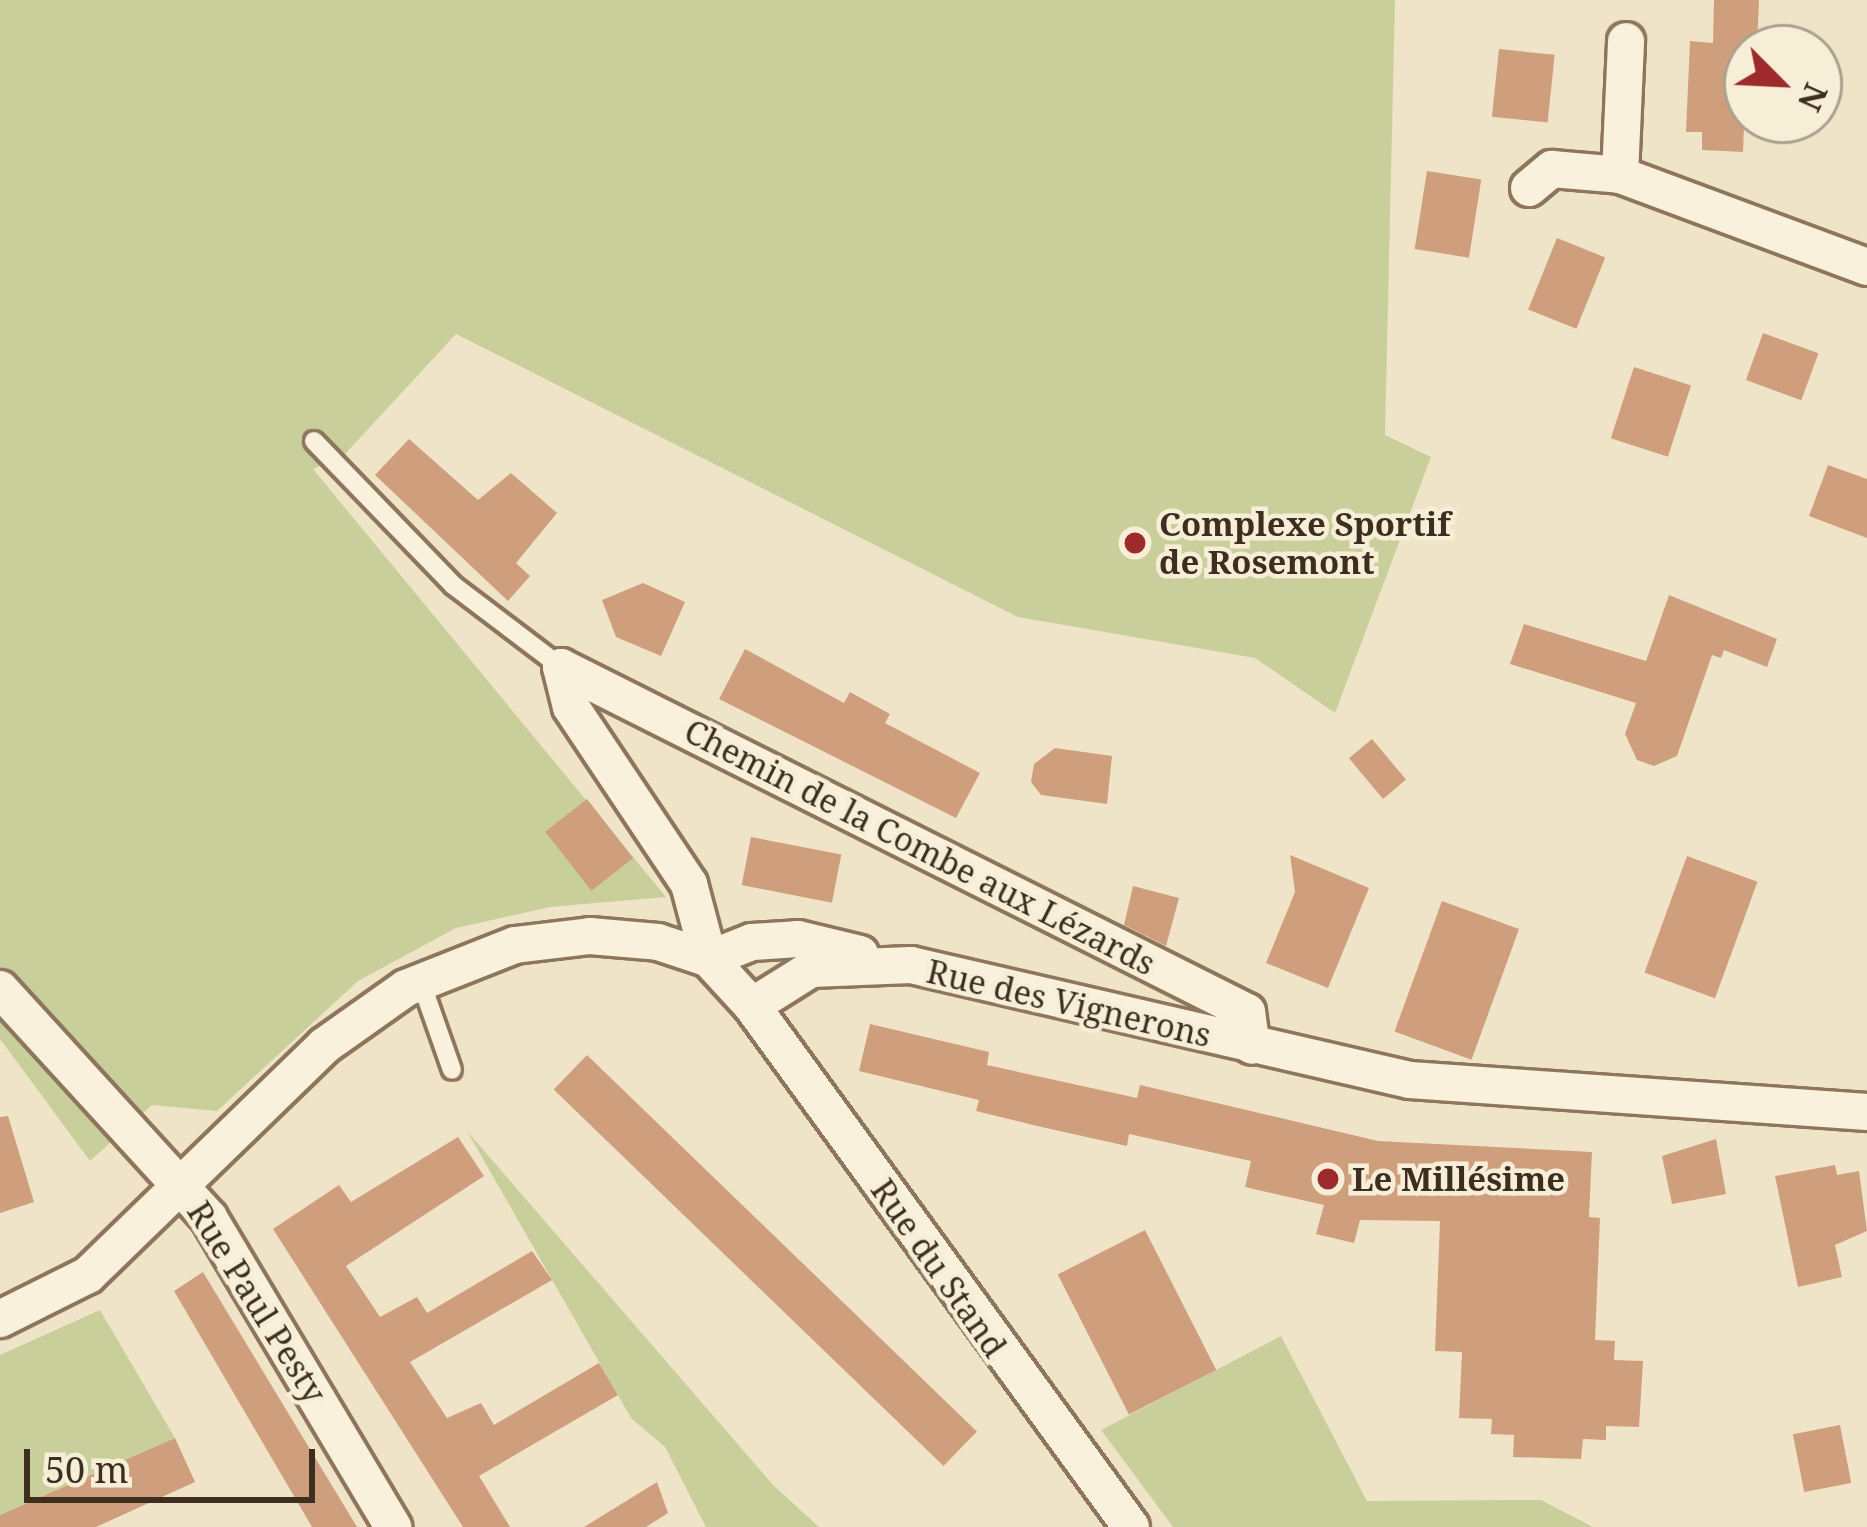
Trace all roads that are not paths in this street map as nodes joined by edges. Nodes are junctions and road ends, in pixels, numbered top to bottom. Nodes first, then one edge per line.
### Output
1 (1626, 41) dead end
2 (1620, 175) junction
3 (1529, 188) dead end
4 (1867, 267) edge
5 (314, 440) dead end
6 (561, 667) junction
7 (709, 959) junction
8 (911, 965) junction
9 (421, 982) junction
10 (752, 1006) junction
11 (8, 1007) edge
12 (1252, 1046) junction
13 (452, 1070) dead end
14 (1867, 1112) edge
15 (184, 1186) junction
16 (0, 1319) edge
17 (393, 1527) edge
18 (1131, 1527) edge

1 - 2 street
2 - 3 street
2 - 4 street
5 - 6 lane, Chemin de la Combe aux Lézards
6 - 7 street
6 - 12 street, Chemin de la Combe aux Lézards
7 - 8 street
7 - 9 street
7 - 10 street
8 - 10 street, Rue des Vignerons
8 - 12 street, Rue des Vignerons
9 - 13 lane
9 - 15 street
10 - 18 street, Rue du Stand
11 - 15 street, Rue Paul Pesty
12 - 14 street, Rue des Vignerons
15 - 16 street
15 - 17 street, Rue Paul Pesty

